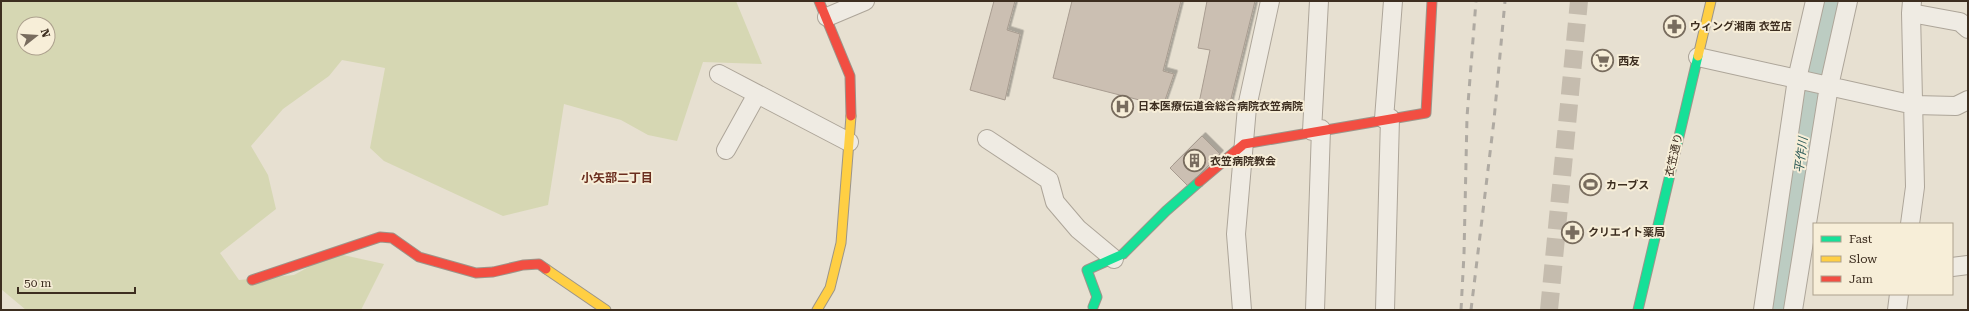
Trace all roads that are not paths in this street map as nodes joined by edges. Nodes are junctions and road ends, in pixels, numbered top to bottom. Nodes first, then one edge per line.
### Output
1 (820, 1) edge
2 (865, 1) edge
3 (1270, 1) edge
4 (1319, 1) edge
5 (1393, 1) edge
6 (1432, 1) edge
7 (1711, 1) edge
8 (1815, 1) edge
9 (1848, 1) edge
10 (1912, 7) edge
11 (826, 17) junction
12 (1968, 29) edge
13 (1698, 56) junction
14 (718, 74) dead end
15 (1797, 79) junction
16 (1828, 86) junction
17 (757, 94) junction
18 (1968, 100) edge
19 (1914, 105) junction
20 (1387, 118) junction
21 (1317, 130) junction
22 (987, 139) dead end
23 (849, 142) junction
24 (1244, 144) junction
25 (726, 150) dead end
26 (1910, 223) edge
27 (1114, 259) junction
28 (1968, 265) edge
29 (1953, 267) edge
30 (252, 280) dead end
31 (1900, 295) edge
32 (1093, 307) dead end
33 (606, 310) edge
34 (817, 310) edge
35 (1242, 310) edge
36 (1315, 310) edge
37 (1385, 310) edge
38 (1638, 310) edge
39 (1763, 310) edge
40 (1793, 310) edge
41 (1897, 310) edge

1 - 11 street
2 - 11 street
3 - 24 street
4 - 21 street
5 - 20 street
6 - 20 street
7 - 13 street, 衣笠通り
8 - 15 street
9 - 16 street
10 - 12 street
10 - 19 street
11 - 23 street
13 - 15 street
13 - 38 street, 衣笠通り
14 - 17 street
15 - 16 street
15 - 39 street
16 - 19 street
16 - 40 street
17 - 23 street
17 - 25 street
18 - 19 street
19 - 26 street
20 - 21 street
20 - 37 street
21 - 24 street
21 - 36 street
22 - 27 street
23 - 34 street
24 - 27 street
24 - 35 street
27 - 32 street
28 - 29 street
30 - 33 street
31 - 41 street

